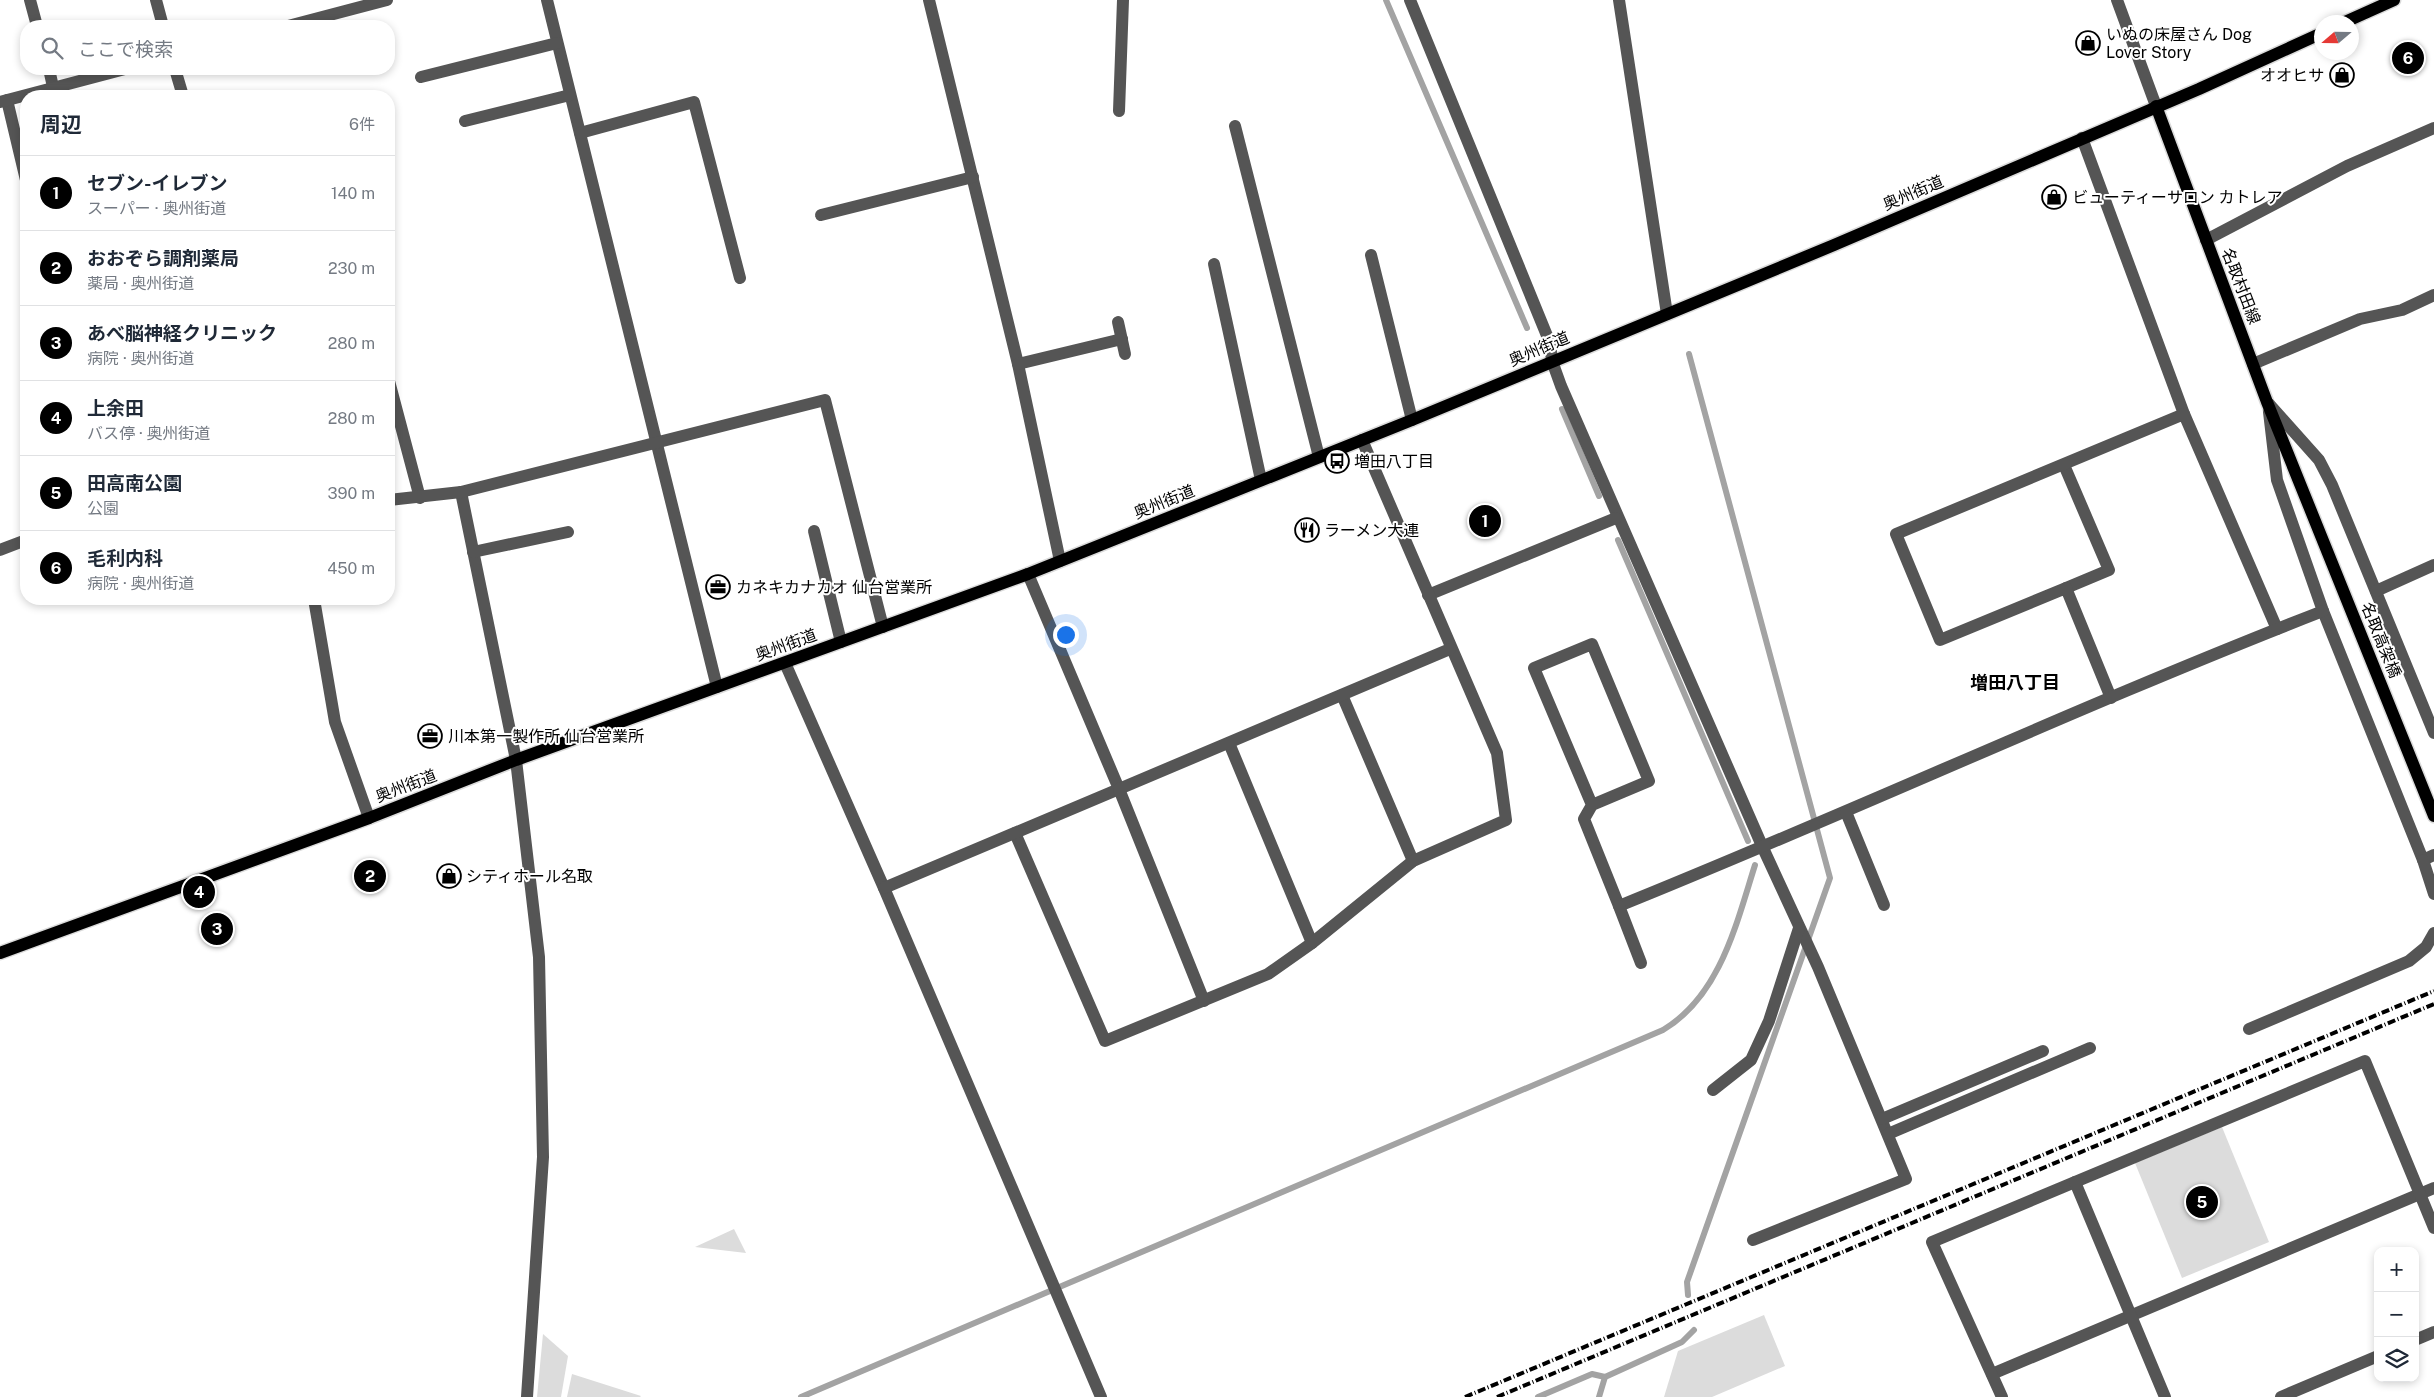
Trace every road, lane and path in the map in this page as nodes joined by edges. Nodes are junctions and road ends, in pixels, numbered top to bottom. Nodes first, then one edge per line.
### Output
1 (30, 0) edge
2 (156, 0) edge
3 (387, 0) edge
4 (546, 0) edge
5 (929, 0) edge
6 (1123, 0) edge
7 (1410, 0) edge
8 (1619, 0) edge
9 (2117, 0) edge
10 (2394, 0) edge
11 (2359, 16) edge
12 (35, 20) edge
13 (161, 20) edge
14 (311, 20) edge
15 (2314, 37) edge
16 (557, 43) junction
17 (50, 75) edge
18 (101, 75) edge
19 (178, 75) edge
20 (421, 77) dead end
21 (54, 87) junction
22 (43, 90) edge
23 (181, 90) edge
24 (570, 95) junction
25 (20, 97) edge
26 (4, 101) edge
27 (2156, 106) junction
28 (1119, 111) dead end
29 (465, 121) dead end
30 (1235, 126) dead end
31 (2434, 128) edge
32 (580, 133) junction
33 (2082, 138) junction
34 (20, 158) edge
35 (973, 177) junction
36 (821, 215) dead end
37 (2206, 240) junction
38 (1371, 255) dead end
39 (1214, 264) dead end
40 (740, 278) dead end
41 (2434, 296) edge
42 (1667, 314) junction
43 (1118, 322) dead end
44 (1122, 339) junction
45 (1125, 354) dead end
46 (1552, 360) junction
47 (1018, 364) junction
48 (2253, 364) junction
49 (2267, 402) junction
50 (395, 404) edge
51 (2184, 414) junction
52 (1412, 420) junction
53 (1362, 440) junction
54 (657, 444) junction
55 (1319, 457) junction
56 (2064, 465) junction
57 (2299, 476) joint
58 (1261, 480) junction
59 (461, 492) junction
60 (420, 498) junction
61 (395, 500) edge
62 (1616, 518) junction
63 (814, 531) dead end
64 (568, 532) dead end
65 (20, 542) edge
66 (0, 550) edge
67 (473, 552) junction
68 (1060, 561) junction
69 (2434, 565) edge
70 (1028, 574) junction
71 (2066, 588) junction
72 (2376, 591) junction
73 (1428, 595) junction
74 (315, 605) edge
75 (2322, 611) junction
76 (884, 627) junction
77 (2277, 629) junction
78 (841, 642) junction
79 (1450, 649) junction
80 (784, 663) junction
81 (717, 687) junction
82 (1342, 695) junction
83 (2111, 698) junction
84 (2434, 731) edge
85 (1229, 743) junction
86 (516, 760) junction
87 (1118, 789) junction
88 (1592, 805) junction
89 (1846, 812) junction
90 (2434, 816) edge
91 (369, 818) junction
92 (1015, 833) junction
93 (1763, 848) junction
94 (2429, 857) edge
95 (1413, 861) junction
96 (884, 888) junction
97 (2434, 894) edge
98 (1884, 905) dead end
99 (1619, 906) junction
100 (1799, 928) junction
101 (2434, 933) edge
102 (1312, 943) junction
103 (0, 953) edge
104 (1641, 963) dead end
105 (1204, 1001) junction
106 (2249, 1029) dead end
107 (2090, 1048) dead end
108 (2043, 1051) dead end
109 (1713, 1090) dead end
110 (1882, 1119) junction
111 (1888, 1134) junction
112 (2075, 1182) junction
113 (2434, 1188) edge
114 (2420, 1194) junction
115 (2434, 1228) edge
116 (1753, 1240) dead end
117 (2131, 1316) junction
118 (2434, 1332) edge
119 (2419, 1338) edge
120 (2374, 1358) edge
121 (1992, 1374) junction
122 (527, 1397) edge
123 (1102, 1397) edge
124 (2002, 1397) edge
125 (2165, 1397) edge
126 (2281, 1397) edge

1 - 12 street
2 - 13 street
3 - 14 street
4 - 16 street
5 - 35 street
6 - 28 street
7 - 46 street
8 - 42 street
9 - 27 street
10 - 11 main road
15 - 27 main road, 奥州街道
16 - 20 street
16 - 24 street
17 - 21 street
18 - 21 street
19 - 23 street
21 - 22 street
24 - 29 street
24 - 32 street
25 - 26 street
26 - 34 street
27 - 33 main road, 奥州街道
27 - 37 main road, 名取村田線
30 - 55 street
31 - 37 street
32 - 40 street
32 - 54 street
33 - 42 main road, 奥州街道
33 - 51 street
35 - 36 street
35 - 47 street
37 - 48 main road, 名取村田線
38 - 52 street
39 - 58 street
41 - 48 street
42 - 46 main road, 奥州街道
43 - 44 street
44 - 45 street
44 - 47 street
46 - 52 main road, 奥州街道
46 - 62 street
47 - 68 street
48 - 49 main road, 名取村田線
49 - 57 main road, 名取村田線
49 - 72 street
49 - 75 street
50 - 60 street
51 - 56 street
51 - 77 street
52 - 53 main road, 奥州街道
53 - 55 main road, 奥州街道
53 - 73 street
54 - 59 street
54 - 76 street
54 - 81 street
55 - 58 main road, 奥州街道
56 - 71 street
56 - 71 street
57 - 90 main road, 名取高架橋
58 - 68 main road, 奥州街道
59 - 60 street
59 - 67 street
60 - 61 street
62 - 73 street
62 - 93 street
63 - 78 street
64 - 67 street
65 - 66 street
67 - 86 street
68 - 70 main road, 奥州街道
69 - 72 street
70 - 76 main road, 奥州街道
70 - 87 street
71 - 83 street
72 - 84 street
73 - 79 street
74 - 91 street
75 - 77 street
75 - 94 street
76 - 78 main road, 奥州街道
77 - 83 street
78 - 80 main road, 奥州街道
79 - 82 street
79 - 95 street
80 - 81 main road, 奥州街道
80 - 96 street
81 - 86 main road, 奥州街道
82 - 85 street
82 - 95 street
83 - 89 street
85 - 87 street
85 - 102 street
86 - 91 main road, 奥州街道
86 - 122 street
87 - 92 street
87 - 105 street
88 - 88 street
88 - 99 street
89 - 93 street
89 - 98 street
91 - 103 main road, 奥州街道
92 - 96 street
92 - 105 street
93 - 99 street
93 - 100 street
94 - 97 street
95 - 102 street
96 - 123 street
99 - 104 street
100 - 109 street
100 - 110 street
101 - 106 street
102 - 105 street
107 - 111 street
108 - 110 street
110 - 111 street
111 - 116 street
112 - 114 street
112 - 117 street
112 - 121 street
113 - 114 street
114 - 115 street
114 - 117 street
117 - 121 street
117 - 125 street
118 - 119 street
120 - 126 street
121 - 124 street

